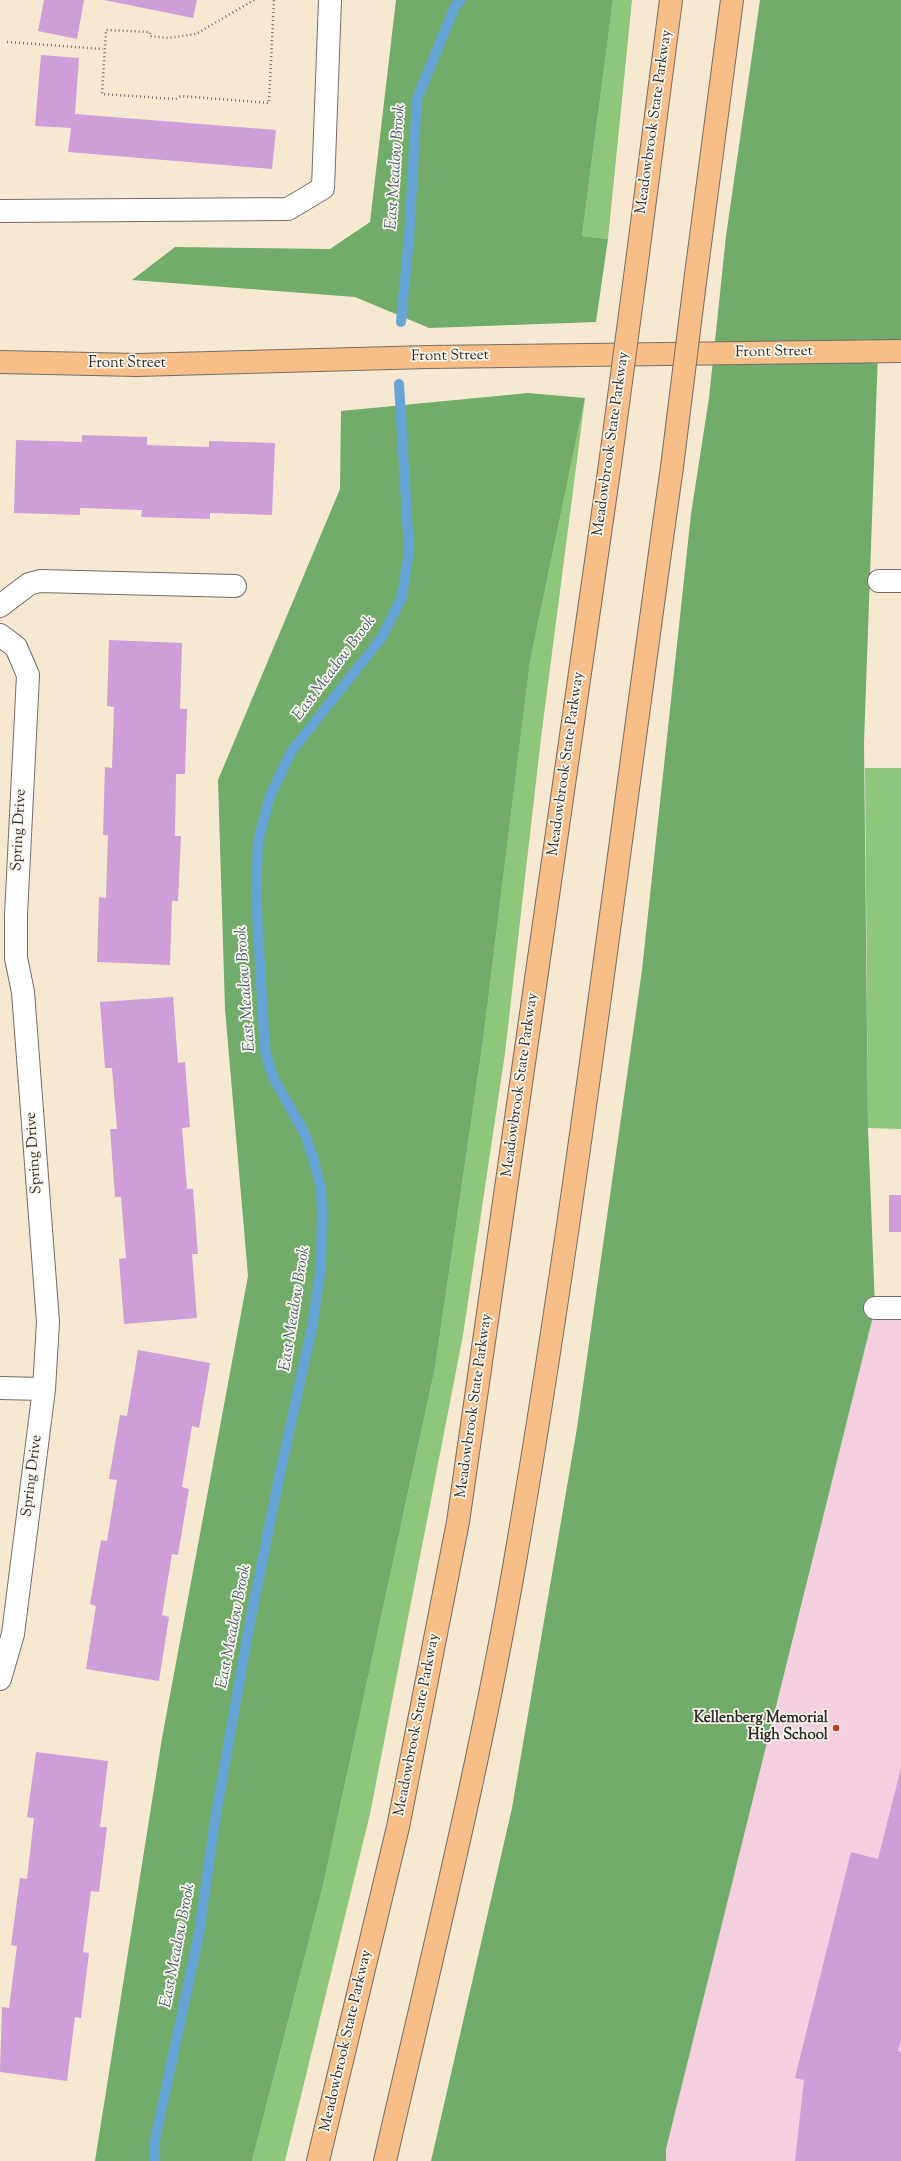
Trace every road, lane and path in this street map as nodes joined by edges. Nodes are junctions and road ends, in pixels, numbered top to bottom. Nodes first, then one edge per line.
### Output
1 (254, 0) edge
2 (274, 0) edge
3 (330, 0) edge
4 (671, 0) edge
5 (732, 0) edge
6 (7, 42) dead end
7 (103, 49) junction
8 (0, 211) edge
9 (901, 351) edge
10 (0, 362) edge
11 (879, 581) dead end
12 (901, 581) edge
13 (235, 586) dead end
14 (0, 606) edge
15 (0, 635) edge
16 (875, 1308) dead end
17 (901, 1308) edge
18 (0, 1388) edge
19 (44, 1388) junction
20 (0, 1679) edge
21 (318, 2161) edge
22 (386, 2161) edge

1 - 7 path
2 - 7 path
3 - 8 street
4 - 21 main road, Meadowbrook State Parkway, bridge
5 - 22 main road, bridge
6 - 7 path
9 - 10 main road, Front Street
11 - 12 street
13 - 14 street
15 - 19 street, Spring Drive
16 - 17 street
18 - 19 street
19 - 20 street, Spring Drive

